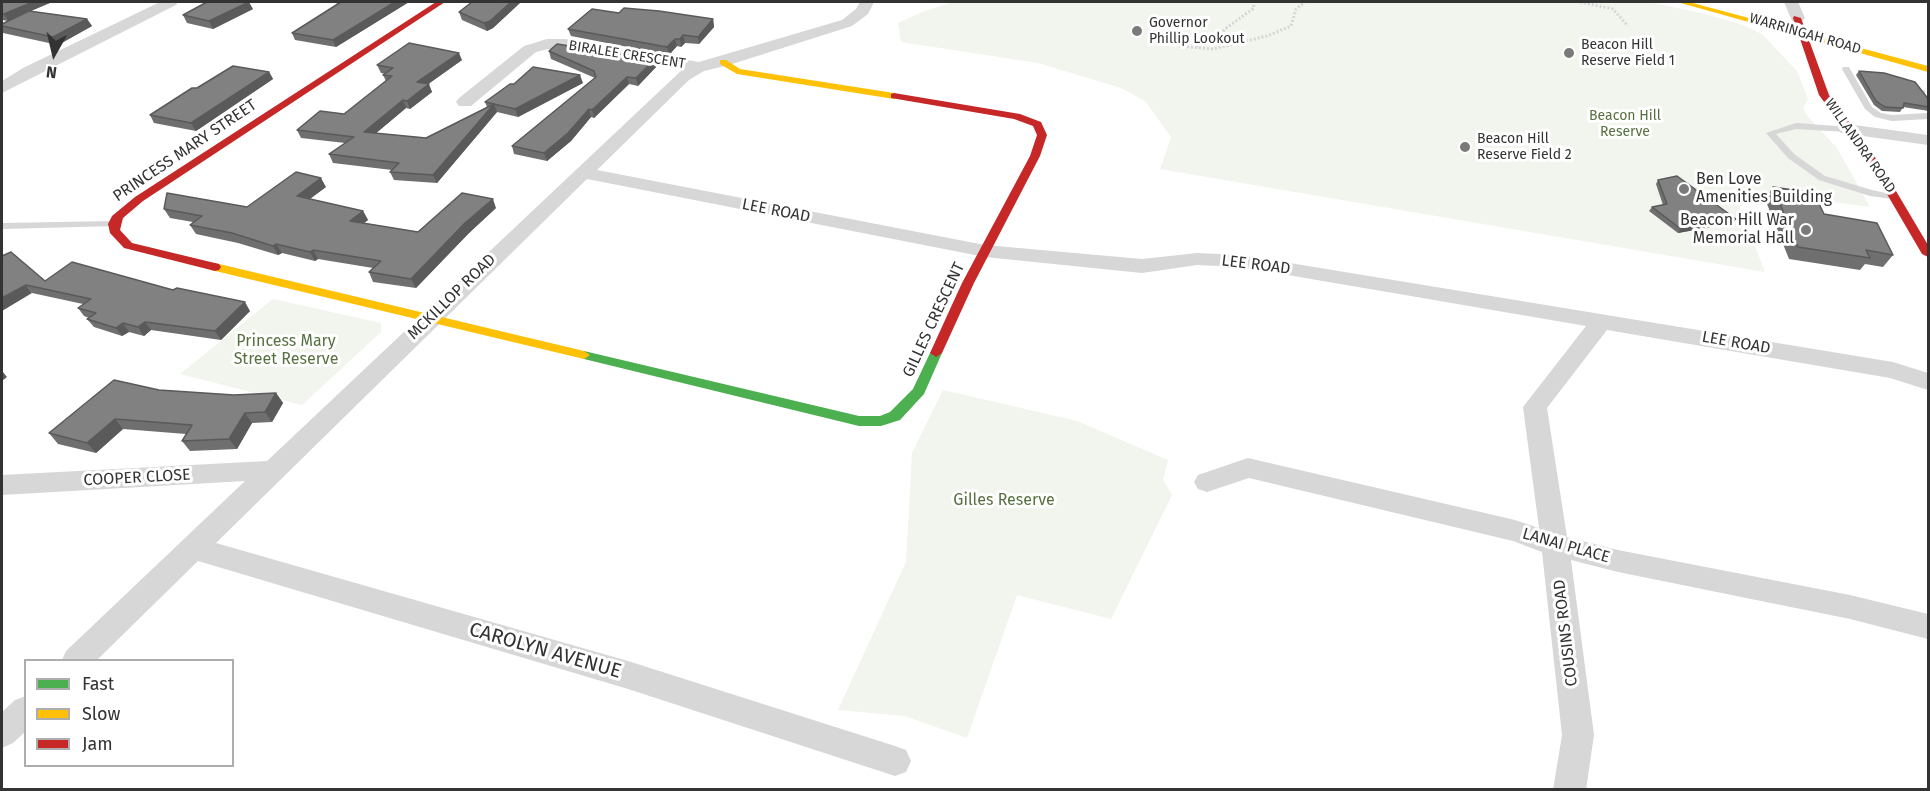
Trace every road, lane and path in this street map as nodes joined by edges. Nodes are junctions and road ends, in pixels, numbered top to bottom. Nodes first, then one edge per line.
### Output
1 (171, 2) edge
2 (441, 2) edge
3 (867, 2) edge
4 (1253, 2) edge
5 (1305, 2) edge
6 (1580, 2) edge
7 (1681, 2) edge
8 (1791, 2) edge
9 (1779, 13) dead end
10 (1797, 18) junction
11 (1819, 24) dead end
12 (1628, 26) dead end
13 (1841, 31) dead end
14 (1803, 33) junction
15 (1929, 56) edge
16 (723, 62) junction
17 (2, 66) edge
18 (699, 67) junction
19 (1846, 69) dead end
20 (1929, 69) edge
21 (29, 72) junction
22 (2, 88) edge
23 (1915, 90) edge
24 (1929, 92) edge
25 (465, 102) dead end
26 (1929, 116) edge
27 (1847, 129) junction
28 (1929, 140) edge
29 (583, 173) junction
30 (1897, 198) junction
31 (114, 224) junction
32 (2, 226) edge
33 (985, 251) junction
34 (1929, 254) edge
35 (430, 318) junction
36 (1603, 320) junction
37 (1929, 382) edge
38 (272, 470) junction
39 (1207, 482) dead end
40 (2, 485) edge
41 (1556, 545) junction
42 (194, 548) junction
43 (1929, 627) edge
44 (78, 659) edge
45 (24, 712) edge
46 (2, 733) edge
47 (895, 761) dead end
48 (1569, 789) edge

1 - 21 street
2 - 31 main road, PRINCESS MARY STREET
3 - 16 street, MCKILLOP ROAD
4 - 5 path
6 - 12 path
7 - 14 main road, WARRINGAH ROAD
8 - 10 street
9 - 10 main road, WARRINGAH ROAD
10 - 11 main road, WARRINGAH ROAD
10 - 14 main road, WILLANDRA ROAD
13 - 15 main road, WARRINGAH ROAD
14 - 20 main road, WARRINGAH ROAD
14 - 27 main road, WILLANDRA ROAD
16 - 18 street, MCKILLOP ROAD
16 - 33 main road, GILLES CRESCENT
17 - 21 street
18 - 25 street, BIRALEE CRESCENT
18 - 29 street, MCKILLOP ROAD
19 - 26 lane
21 - 22 street
23 - 24 path
27 - 28 street
27 - 30 main road, WILLANDRA ROAD
27 - 30 lane
29 - 33 street, LEE ROAD
29 - 35 street, MCKILLOP ROAD
30 - 34 main road, WILLANDRA ROAD
31 - 32 lane
31 - 35 main road, PRINCESS MARY STREET
33 - 35 main road, GILLES CRESCENT
33 - 36 street, LEE ROAD
35 - 38 street, MCKILLOP ROAD
36 - 37 street, LEE ROAD
36 - 41 street, COUSINS ROAD
38 - 40 street, COOPER CLOSE
38 - 42 street, MCKILLOP ROAD
39 - 41 street, LANAI PLACE
41 - 43 street, LANAI PLACE
41 - 48 street, COUSINS ROAD
42 - 44 street, MCKILLOP ROAD
42 - 47 street, CAROLYN AVENUE
45 - 46 street

